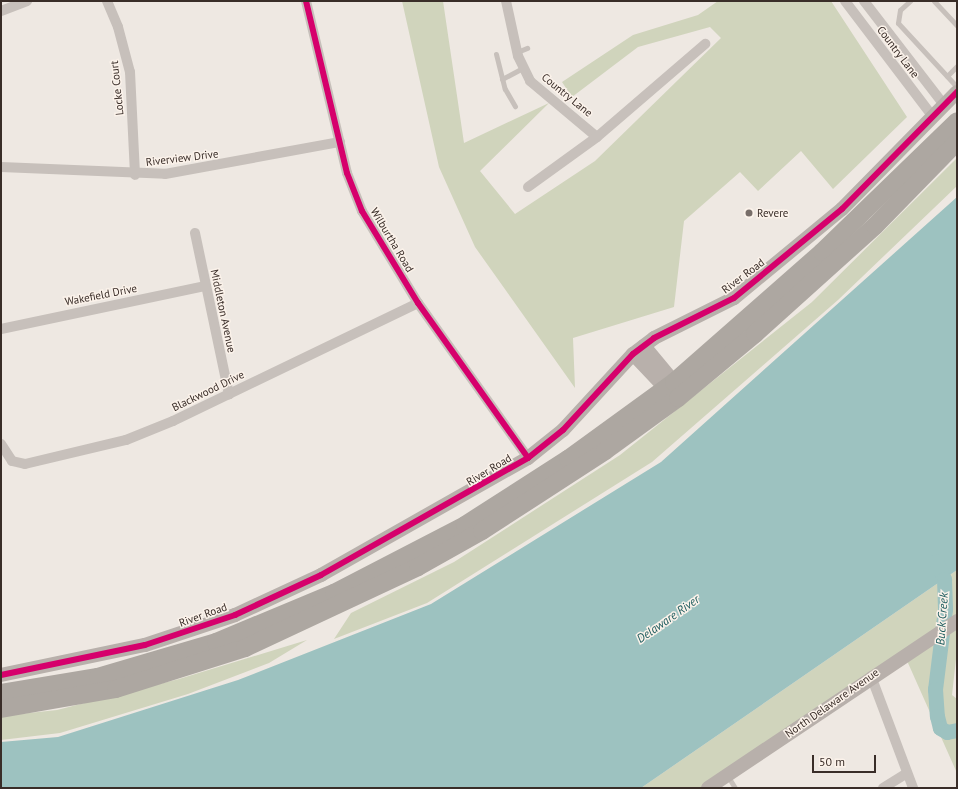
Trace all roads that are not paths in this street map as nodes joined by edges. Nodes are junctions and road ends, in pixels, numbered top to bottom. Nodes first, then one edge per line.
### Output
1 (27, 1) edge
2 (107, 1) edge
3 (306, 1) edge
4 (506, 1) edge
5 (845, 1) edge
6 (864, 1) edge
7 (910, 1) edge
8 (934, 1) edge
9 (1, 11) edge
10 (957, 26) edge
11 (705, 44) dead end
12 (527, 48) dead end
13 (517, 52) junction
14 (496, 54) dead end
15 (957, 66) edge
16 (523, 68) junction
17 (947, 76) junction
18 (502, 79) junction
19 (957, 87) edge
20 (957, 92) edge
21 (944, 105) junction
22 (515, 106) dead end
23 (933, 118) junction
24 (957, 121) edge
25 (598, 137) junction
26 (340, 142) junction
27 (957, 142) edge
28 (1, 167) edge
29 (135, 175) junction
30 (528, 187) dead end
31 (195, 233) dead end
32 (206, 286) junction
33 (418, 303) junction
34 (1, 329) edge
35 (644, 346) junction
36 (633, 354) junction
37 (672, 390) junction
38 (229, 394) junction
39 (2, 447) edge
40 (528, 458) junction
41 (956, 622) edge
42 (1, 675) edge
43 (871, 676) junction
44 (1, 693) edge
45 (1, 709) edge
46 (907, 773) junction
47 (727, 775) junction
48 (708, 788) edge
49 (735, 788) edge
50 (883, 788) edge
51 (913, 788) edge

1 - 9 street
2 - 29 street, Locke Court
3 - 26 street, Wilburtha Road
4 - 13 street, Country Lane
5 - 23 street, Country Lane
6 - 21 street, Country Lane
7 - 17 lane
8 - 10 lane
11 - 25 street
12 - 13 lane
13 - 16 street, Country Lane
14 - 18 lane
15 - 17 lane
16 - 18 lane
16 - 25 street, Country Lane
17 - 19 lane
18 - 22 lane
20 - 21 street, River Road
21 - 23 street, River Road
23 - 35 street, River Road
24 - 37 highway
25 - 30 street
26 - 29 street, Riverview Drive
26 - 33 street, Wilburtha Road
27 - 37 highway
28 - 29 street, Riverview Drive
31 - 32 street, Middleton Avenue
32 - 34 street, Wakefield Drive
32 - 38 street, Middleton Avenue
33 - 38 street, Blackwood Drive
33 - 40 street, Wilburtha Road
35 - 36 street, River Road
35 - 37 street
36 - 37 street
36 - 40 street, River Road
37 - 44 highway
37 - 45 highway
38 - 39 street, Blackwood Drive
40 - 42 street, River Road
41 - 43 street, North Delaware Avenue
43 - 46 street
43 - 47 street, North Delaware Avenue
46 - 50 street
46 - 51 street
47 - 48 street, North Delaware Avenue
47 - 49 lane

